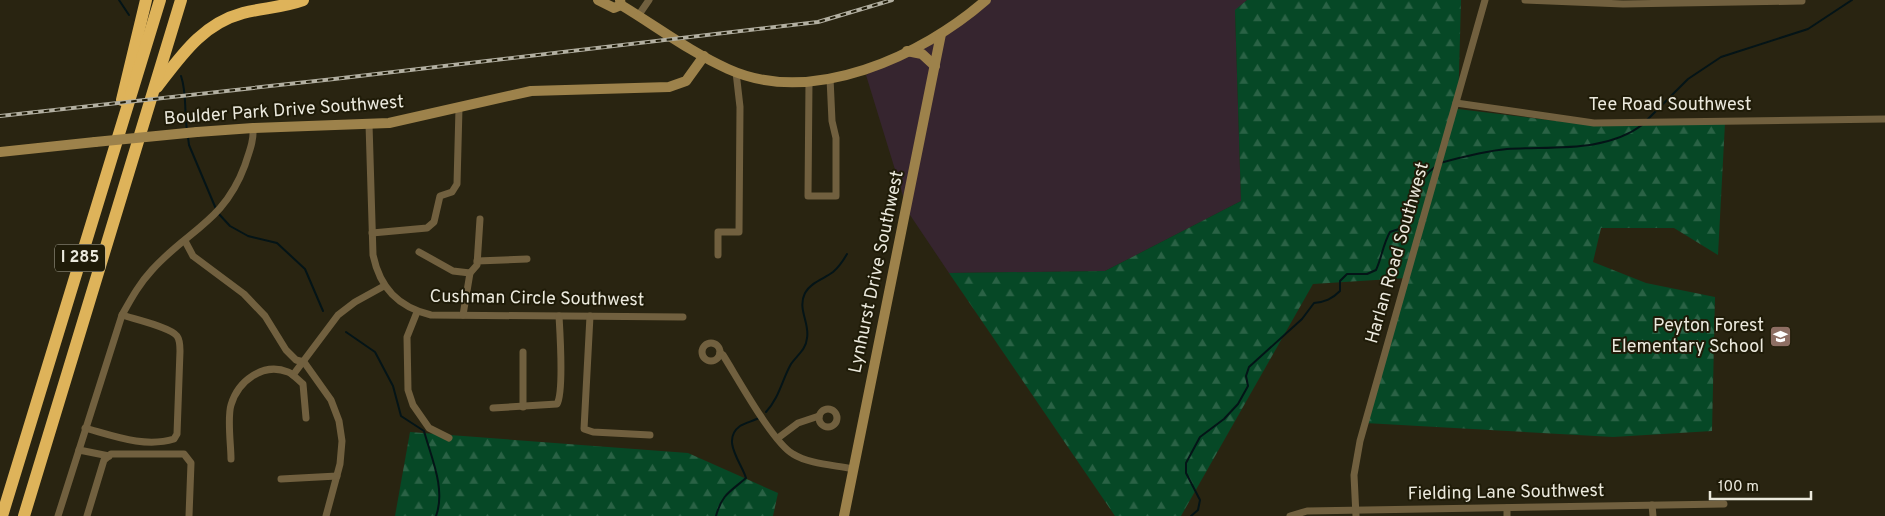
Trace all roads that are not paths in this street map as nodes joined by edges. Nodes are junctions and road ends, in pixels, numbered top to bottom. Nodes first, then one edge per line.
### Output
1 (146, 0) edge
2 (160, 0) edge
3 (181, 0) edge
4 (303, 0) edge
5 (598, 0) edge
6 (649, 0) edge
7 (986, 0) edge
8 (1486, 0) edge
9 (1525, 0) edge
10 (1802, 1) edge
11 (620, 2) edge
12 (638, 16) junction
13 (942, 34) junction
14 (907, 51) junction
15 (704, 56) junction
16 (935, 66) junction
17 (736, 72) junction
18 (830, 78) junction
19 (809, 81) junction
20 (152, 92) junction
21 (1456, 103) junction
22 (459, 108) junction
23 (1885, 118) edge
24 (369, 124) junction
25 (253, 128) junction
26 (0, 152) edge
27 (109, 163) junction
28 (480, 219) dead end
29 (372, 233) junction
30 (185, 241) junction
31 (419, 252) dead end
32 (718, 254) dead end
33 (527, 259) dead end
34 (477, 260) junction
35 (470, 273) junction
36 (384, 286) junction
37 (418, 312) junction
38 (122, 315) junction
39 (462, 315) junction
40 (560, 316) junction
41 (590, 316) junction
42 (683, 317) dead end
43 (523, 352) dead end
44 (720, 353) dead end
45 (304, 362) junction
46 (293, 375) junction
47 (523, 406) junction
48 (493, 408) dead end
49 (819, 416) dead end
50 (306, 418) dead end
51 (85, 428) junction
52 (650, 435) dead end
53 (449, 438) dead end
54 (778, 438) junction
55 (78, 450) junction
56 (109, 456) junction
57 (231, 459) dead end
58 (852, 469) junction
59 (337, 476) junction
60 (281, 479) dead end
61 (1724, 504) dead end
62 (1652, 505) junction
63 (1507, 508) junction
64 (1356, 513) edge
65 (2, 516) edge
66 (24, 516) edge
67 (58, 516) edge
68 (87, 516) edge
69 (189, 516) edge
70 (326, 516) edge
71 (844, 516) edge
72 (1290, 516) edge
73 (1507, 516) edge
74 (1652, 516) edge

1 - 27 highway
2 - 27 highway, I 285
3 - 20 highway, I 285
4 - 20 highway
5 - 11 street
6 - 12 street
7 - 13 street
8 - 21 street, Harlan Road Southwest
9 - 10 street
11 - 12 street
12 - 15 street
13 - 14 street
13 - 16 street, Lynhurst Drive Southwest
14 - 16 street
14 - 18 street
15 - 17 street
15 - 22 street, Boulder Park Drive Southwest
16 - 58 street, Lynhurst Drive Southwest
17 - 19 street
17 - 32 street
18 - 19 street
18 - 19 street
20 - 66 highway, I 285
21 - 23 street, Tee Road Southwest
21 - 64 street, Harlan Road Southwest
22 - 24 street, Boulder Park Drive Southwest
22 - 29 street
24 - 25 street, Boulder Park Drive Southwest
24 - 29 street, Cushman Circle Southwest
25 - 26 street, Boulder Park Drive Southwest, bridge
25 - 30 street
27 - 65 highway, I 285
28 - 34 street
29 - 36 street, Cushman Circle Southwest
30 - 38 street
30 - 45 street
31 - 35 street
33 - 34 street
34 - 35 street
35 - 39 street
36 - 37 street, Cushman Circle Southwest
36 - 45 street
37 - 39 street, Cushman Circle Southwest
37 - 53 street
38 - 51 street
38 - 51 street
39 - 40 street, Cushman Circle Southwest
40 - 41 street, Cushman Circle Southwest
40 - 47 street
41 - 42 street, Cushman Circle Southwest
41 - 52 street
43 - 47 street
44 - 54 street
45 - 46 street
45 - 59 street
46 - 50 street
46 - 57 street
47 - 48 street
49 - 54 street
51 - 55 street
54 - 58 street
55 - 56 street
55 - 67 street
56 - 68 street
56 - 69 street
58 - 71 street, Lynhurst Drive Southwest
59 - 60 street
59 - 70 street
61 - 62 street, Fielding Lane Southwest
62 - 63 street, Fielding Lane Southwest
62 - 74 street
63 - 64 street, Fielding Lane Southwest
63 - 73 street
64 - 72 street, Fielding Lane Southwest

